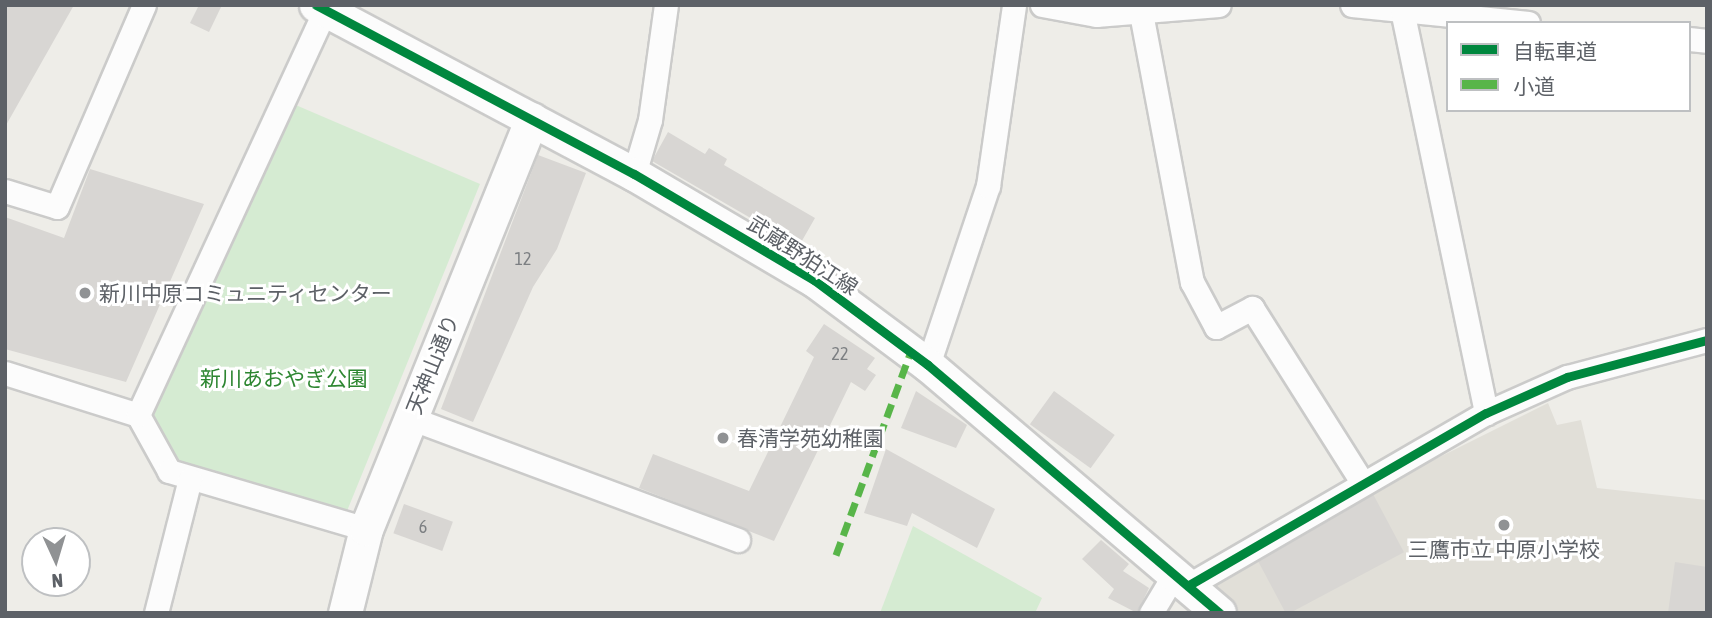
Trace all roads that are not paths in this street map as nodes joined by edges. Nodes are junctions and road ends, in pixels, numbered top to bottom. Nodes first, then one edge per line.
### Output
1 (144, 5) edge
2 (666, 5) edge
3 (1014, 5) edge
4 (1042, 5) edge
5 (1219, 5) edge
6 (1352, 5) edge
7 (320, 8) edge
8 (1402, 10) junction
9 (1142, 13) junction
10 (1509, 21) edge
11 (532, 119) junction
12 (634, 174) junction
13 (5, 191) edge
14 (1707, 340) edge
15 (928, 365) junction
16 (5, 373) edge
17 (1486, 413) junction
18 (138, 415) junction
19 (410, 418) junction
20 (190, 479) junction
21 (1362, 482) junction
22 (366, 528) junction
23 (738, 540) dead end
24 (1182, 579) junction
25 (156, 613) edge
26 (345, 613) edge
27 (1152, 613) edge
28 (1219, 613) edge

1 - 13 street
2 - 12 street
3 - 15 street
4 - 9 street
5 - 9 street
6 - 8 street
7 - 11 main road, 武蔵野狛江線
7 - 18 street
8 - 10 street
8 - 17 street
9 - 21 street
11 - 12 main road, 武蔵野狛江線
11 - 19 main road, 天神山通り
12 - 15 main road, 武蔵野狛江線
14 - 17 street
15 - 24 main road, 武蔵野狛江線
16 - 18 street
17 - 21 street
18 - 20 street
19 - 22 main road, 天神山通り
19 - 23 street
20 - 22 street
20 - 25 street
21 - 24 street
22 - 26 main road, 天神山通り
24 - 27 street
24 - 28 main road, 武蔵野狛江線

